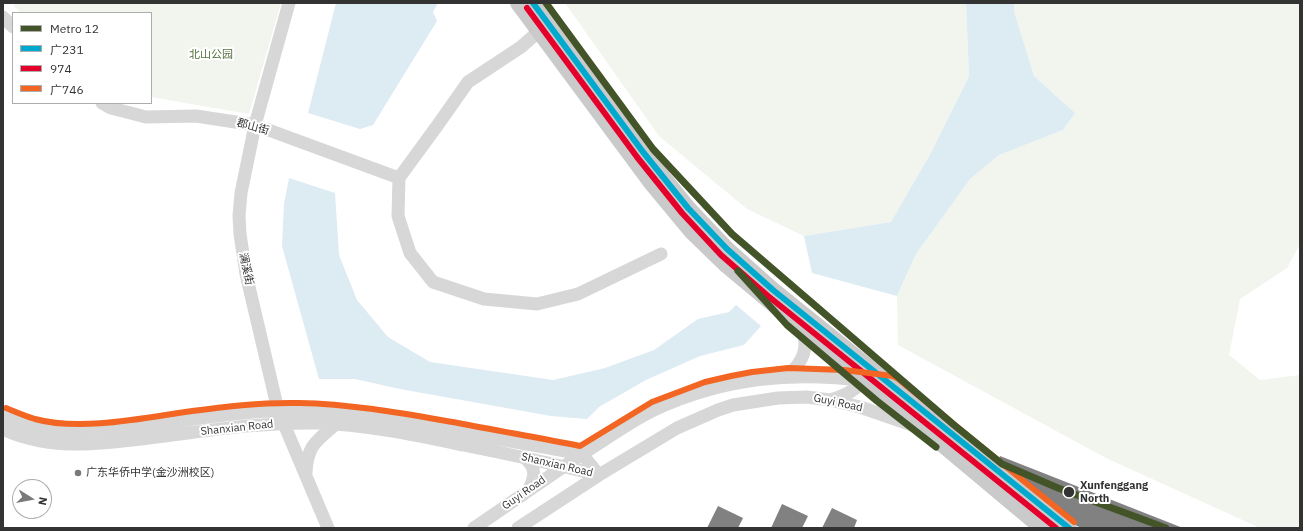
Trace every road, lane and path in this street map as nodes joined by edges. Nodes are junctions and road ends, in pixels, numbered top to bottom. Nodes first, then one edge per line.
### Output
1 (288, 3) edge
2 (518, 3) edge
3 (533, 3) edge
4 (3, 17) edge
5 (12, 26) edge
6 (544, 27) junction
7 (104, 104) edge
8 (255, 125) junction
9 (399, 178) junction
10 (661, 254) dead end
11 (801, 327) junction
12 (865, 373) junction
13 (788, 376) junction
14 (807, 376) junction
15 (807, 397) junction
16 (830, 400) junction
17 (278, 410) junction
18 (3, 415) edge
19 (283, 424) junction
20 (336, 424) junction
21 (3, 429) edge
22 (924, 430) junction
23 (582, 454) junction
24 (524, 457) junction
25 (564, 466) junction
26 (306, 475) junction
27 (599, 475) junction
28 (529, 489) junction
29 (328, 528) edge
30 (474, 528) edge
31 (518, 528) edge
32 (1042, 528) edge
33 (1070, 528) edge

1 - 8 street, 澜溪街
2 - 6 main road
3 - 6 main road
4 - 5 street
6 - 9 street
6 - 11 main road
6 - 12 main road
7 - 8 street, 郡山街
8 - 9 street, 郡山街
8 - 17 street, 澜溪街
9 - 10 street
11 - 12 main road
11 - 13 street
12 - 14 street, Guyi Road
12 - 16 street
12 - 22 main road
12 - 33 main road
13 - 14 street, Guyi Road
13 - 23 street, Guyi Road
14 - 15 street
15 - 16 street, Guyi Road
15 - 27 street, Guyi Road
16 - 22 street, Guyi Road
17 - 18 street, Shanxian Road
17 - 19 street, 澜溪街
17 - 23 street, Shanxian Road
19 - 20 street, Shanxian Road
19 - 21 street, Shanxian Road
19 - 26 street, 澜溪街
20 - 24 street, Shanxian Road
20 - 26 street
22 - 32 main road
23 - 25 street, Guyi Road
23 - 27 street, Shanxian Road
24 - 25 street, Shanxian Road
24 - 28 street
25 - 27 street, Shanxian Road
25 - 28 street, Guyi Road
26 - 29 street, 澜溪街
27 - 31 street, Guyi Road
28 - 30 street, Guyi Road

